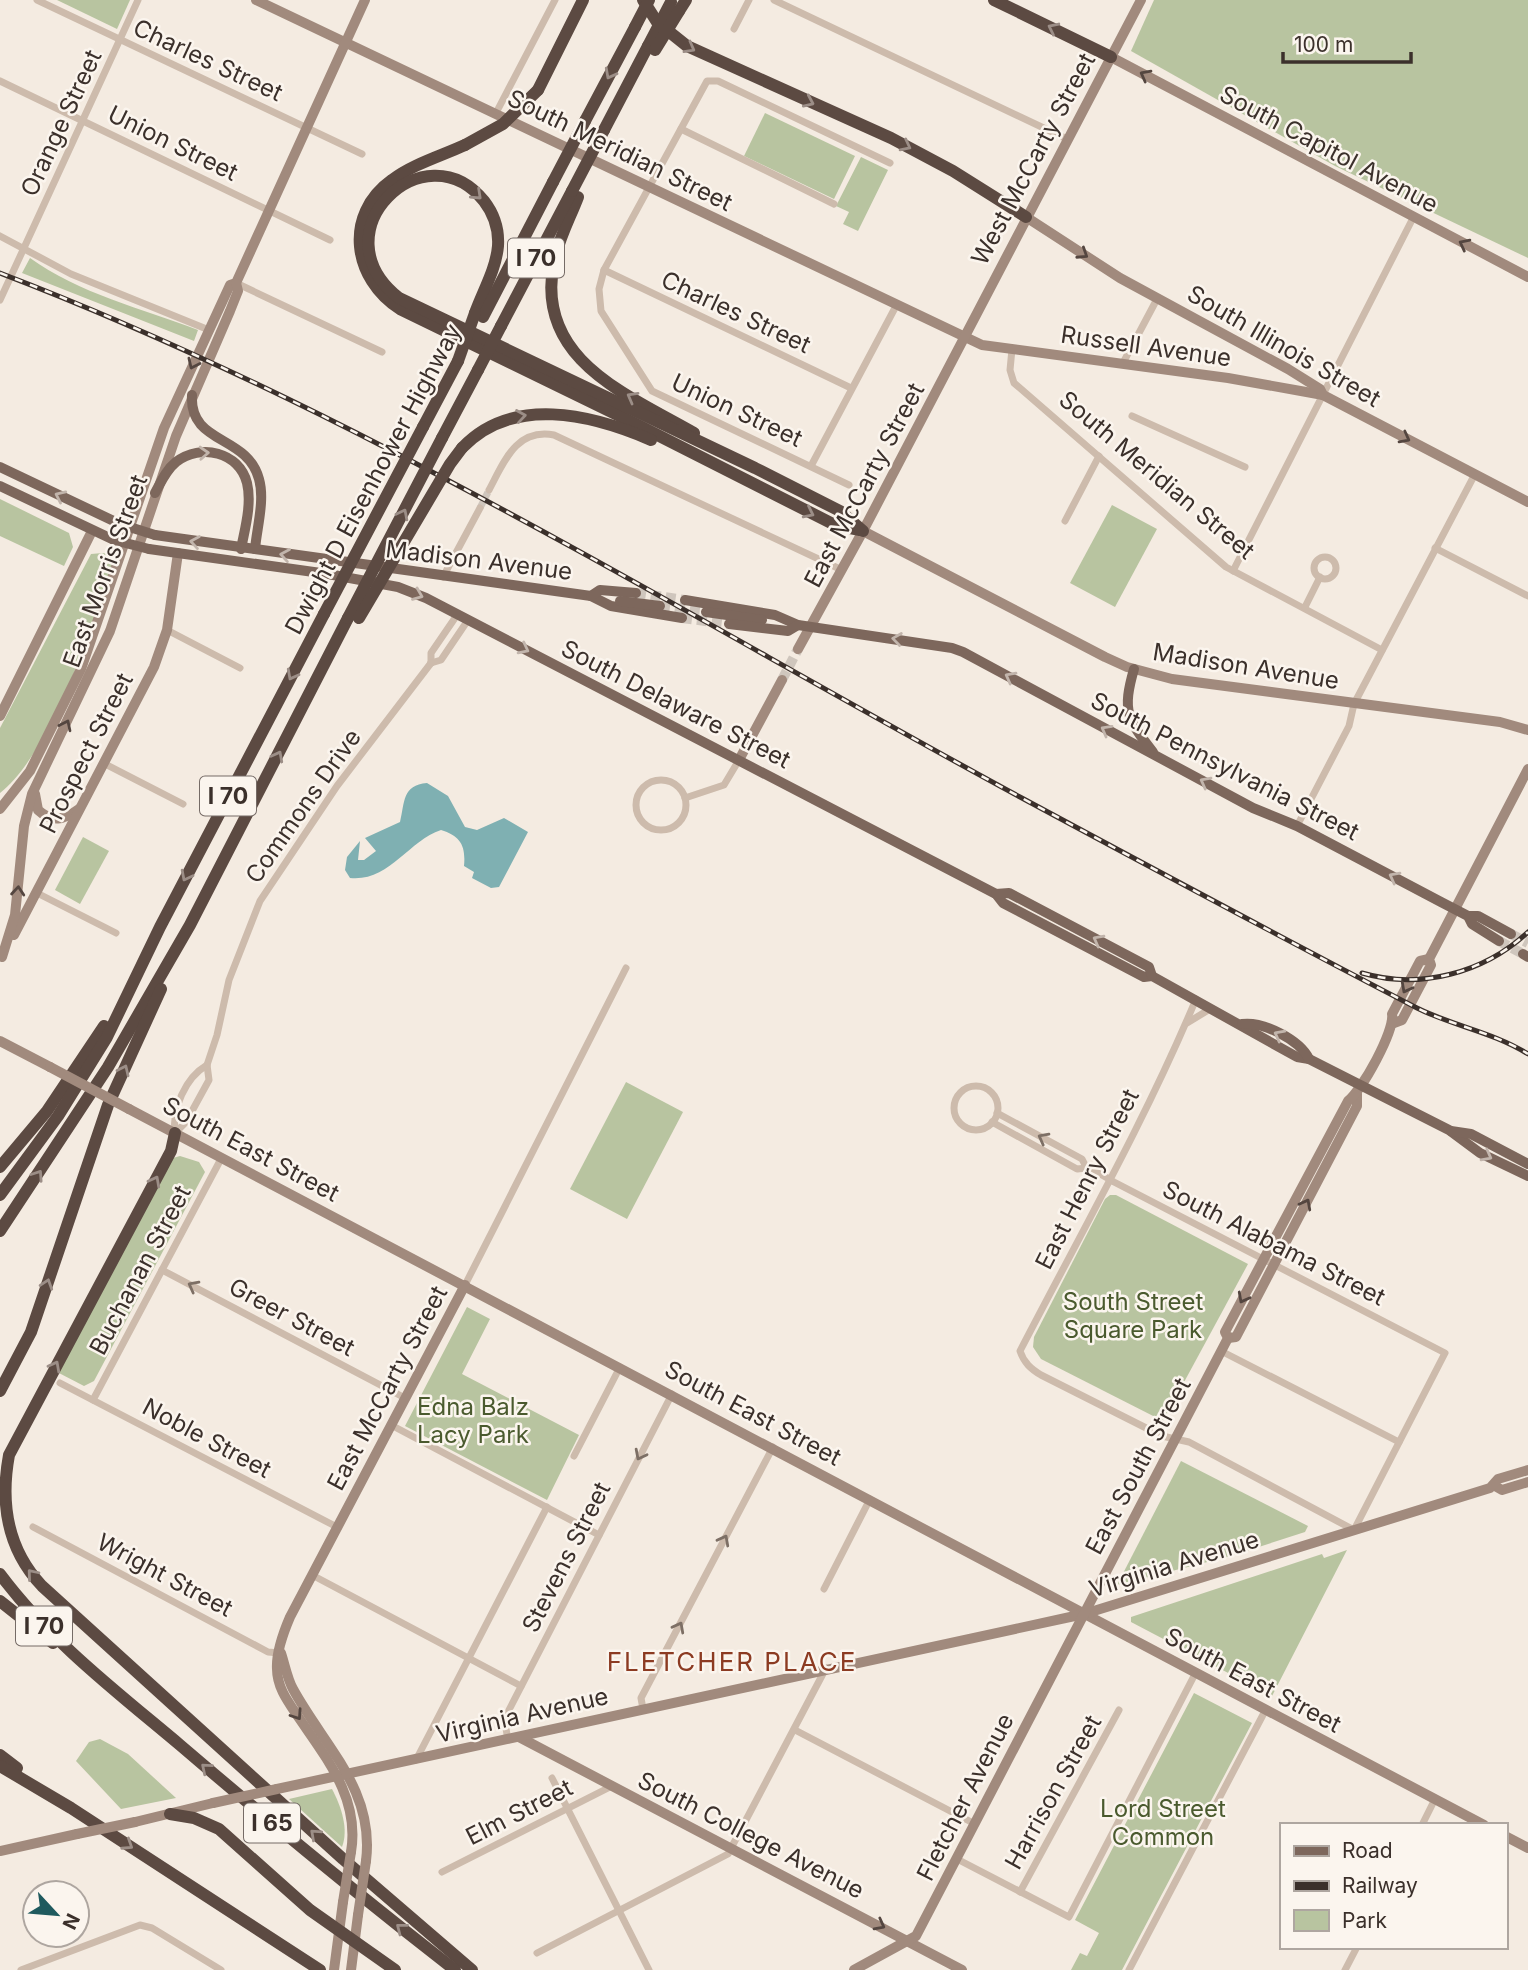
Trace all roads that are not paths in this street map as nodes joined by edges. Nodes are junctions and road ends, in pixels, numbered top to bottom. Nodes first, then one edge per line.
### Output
1 (37, 0) edge
2 (138, 0) edge
3 (256, 0) edge
4 (365, 0) edge
5 (583, 0) edge
6 (645, 0) edge
7 (749, 0) edge
8 (775, 0) edge
9 (995, 0) edge
10 (1141, 0) edge
11 (553, 1) edge
12 (677, 3) edge
13 (734, 29) dead end
14 (120, 40) junction
15 (346, 45) junction
16 (1111, 57) junction
17 (0, 81) edge
18 (496, 113) junction
19 (83, 121) junction
20 (307, 128) junction
21 (681, 129) junction
22 (1067, 139) junction
23 (362, 153) dead end
24 (890, 163) dead end
25 (650, 188) junction
26 (575, 194) junction
27 (834, 204) dead end
28 (270, 210) junction
29 (1026, 217) junction
30 (1413, 218) junction
31 (0, 236) edge
32 (330, 240) dead end
33 (24, 249) junction
34 (604, 270) junction
35 (1528, 277) edge
36 (236, 283) junction
37 (1157, 299) junction
38 (0, 300) edge
39 (896, 306) junction
40 (479, 315) junction
41 (209, 330) junction
42 (964, 338) junction
43 (1012, 349) junction
44 (382, 352) dead end
45 (1123, 363) junction
46 (851, 388) junction
47 (192, 395) junction
48 (1323, 395) junction
49 (1132, 416) dead end
50 (1099, 456) junction
51 (710, 463) junction
52 (0, 467) edge
53 (811, 467) junction
54 (1245, 467) dead end
55 (755, 468) junction
56 (1475, 474) junction
57 (849, 485) dead end
58 (0, 486) edge
59 (489, 490) tunnel mouth
60 (155, 493) junction
61 (1528, 502) edge
62 (480, 508) tunnel mouth
63 (1065, 521) dead end
64 (92, 531) junction
65 (863, 531) junction
66 (241, 548) junction
67 (1436, 548) junction
68 (255, 550) junction
69 (178, 553) junction
70 (842, 570) junction
71 (1233, 571) junction
72 (443, 577) junction
73 (1320, 578) dead end
74 (636, 593) tunnel mouth
75 (591, 596) junction
76 (1528, 597) edge
77 (685, 600) tunnel mouth
78 (604, 601) junction
79 (660, 606) tunnel mouth
80 (1305, 607) junction
81 (706, 612) tunnel mouth
82 (457, 615) junction
83 (354, 618) junction
84 (682, 618) tunnel mouth
85 (782, 619) junction
86 (468, 621) junction
87 (729, 624) tunnel mouth
88 (799, 625) junction
89 (813, 627) junction
90 (167, 630) junction
91 (798, 649) tunnel mouth
92 (1382, 649) junction
93 (431, 663) junction
94 (240, 668) dead end
95 (1134, 669) junction
96 (782, 680) tunnel mouth
97 (1354, 704) junction
98 (0, 716) edge
99 (1528, 730) edge
100 (1157, 757) junction
101 (739, 760) junction
102 (103, 763) junction
103 (1528, 769) edge
104 (30, 771) junction
105 (36, 786) junction
106 (685, 798) junction
107 (0, 801) edge
108 (183, 804) dead end
109 (0, 809) edge
110 (79, 809) junction
111 (1297, 826) junction
112 (37, 893) junction
113 (1454, 909) junction
114 (1468, 916) junction
115 (190, 925) junction
116 (116, 933) dead end
117 (1511, 934) tunnel mouth
118 (1499, 941) tunnel mouth
119 (1, 959) edge
120 (626, 968) dead end
121 (135, 979) junction
122 (1196, 999) junction
123 (1212, 1008) junction
124 (1188, 1023) junction
125 (0, 1041) edge
126 (207, 1065) junction
127 (1359, 1090) junction
128 (997, 1113) junction
129 (992, 1122) junction
130 (1449, 1130) junction
131 (175, 1133) junction
132 (222, 1157) junction
133 (1528, 1164) edge
134 (0, 1167) edge
135 (1086, 1167) junction
136 (1528, 1176) edge
137 (1108, 1179) junction
138 (0, 1195) edge
139 (0, 1231) edge
140 (1263, 1259) junction
141 (1273, 1264) junction
142 (162, 1270) junction
143 (465, 1285) junction
144 (1228, 1338) junction
145 (1221, 1351) junction
146 (620, 1367) junction
147 (60, 1383) dead end
148 (0, 1391) edge
149 (672, 1394) junction
150 (405, 1398) junction
151 (93, 1400) junction
152 (391, 1425) junction
153 (1175, 1439) junction
154 (1399, 1442) junction
155 (773, 1447) junction
156 (574, 1456) dead end
157 (1528, 1470) edge
158 (1528, 1482) edge
159 (1495, 1486) junction
160 (870, 1499) junction
161 (547, 1507) junction
162 (33, 1527) dead end
163 (337, 1527) junction
164 (1354, 1530) junction
165 (599, 1535) junction
166 (0, 1574) edge
167 (312, 1575) junction
168 (824, 1589) dead end
169 (0, 1601) edge
170 (1084, 1614) junction
171 (281, 1653) junction
172 (469, 1658) junction
173 (826, 1668) junction
174 (93, 1672) junction
175 (1195, 1674) junction
176 (521, 1686) junction
177 (643, 1709) junction
178 (1119, 1710) dead end
179 (1265, 1710) junction
180 (795, 1730) junction
181 (519, 1737) junction
182 (508, 1740) junction
183 (0, 1755) edge
184 (416, 1760) junction
185 (0, 1766) edge
186 (343, 1775) junction
187 (552, 1779) dead end
188 (612, 1786) junction
189 (1435, 1799) junction
190 (71, 1808) junction
191 (567, 1809) junction
192 (170, 1814) junction
193 (1423, 1823) edge
194 (1480, 1823) edge
195 (975, 1824) junction
196 (1507, 1837) edge
197 (1528, 1848) edge
198 (732, 1849) junction
199 (0, 1851) edge
200 (957, 1859) junction
201 (442, 1872) dead end
202 (1020, 1892) junction
203 (619, 1910) junction
204 (339, 1931) junction
205 (355, 1941) junction
206 (909, 1941) junction
207 (1356, 1949) edge
208 (537, 1953) dead end
209 (335, 1965) edge
210 (351, 1969) edge
211 (958, 1969) edge
212 (21, 1970) edge
213 (220, 1970) edge
214 (320, 1970) edge
215 (395, 1970) edge
216 (455, 1970) edge
217 (472, 1970) edge
218 (649, 1970) edge
219 (854, 1970) edge
220 (1129, 1970) edge
221 (1345, 1970) edge

1 - 14 street, Charles Street
2 - 14 street, Orange Street
3 - 15 main road, South Meridian Street
4 - 15 main road, East Morris Street
5 - 51 highway, bridge
6 -> 29 highway
6 -> 40 highway, Dwight D Eisenhower Highway / I 70, bridge
7 - 13 street
8 - 22 street
16 -> 9 highway
10 - 16 main road, West McCarty Street
11 - 18 street
12 - 26 highway, bridge
14 - 19 street, Orange Street
14 - 20 street, Charles Street
15 - 18 main road, South Meridian Street
15 - 20 main road, East Morris Street
16 - 22 main road, West McCarty Street
30 -> 16 main road, South Capitol Avenue
17 - 19 street, Union Street
18 - 25 main road, South Meridian Street
19 - 28 street, Union Street
19 - 33 street, Orange Street
20 - 23 street, Charles Street
20 - 28 main road, East Morris Street
21 - 24 street
21 - 25 street
21 - 27 street
22 - 29 main road, West McCarty Street
25 - 34 street
25 - 39 main road, South Meridian Street
55 -> 26 highway
83 -> 26 highway, Dwight D Eisenhower Highway / I 70, bridge
28 - 32 street, Union Street
28 - 36 main road, East Morris Street
29 -> 37 main road, South Illinois Street
29 - 42 main road, West McCarty Street
35 -> 30 main road, South Capitol Avenue
30 - 48 street
31 - 33 street
33 - 38 street, Orange Street
33 - 41 street
34 - 46 street, Charles Street
34 - 53 street, Union Street
36 - 41 main road, East Morris Street
36 - 44 street
36 - 47 main road, East Morris Street
37 - 45 street
37 - 48 main road, South Illinois Street
39 - 42 main road, South Meridian Street
39 - 46 street
55 -> 40 highway
40 -> 121 highway, Dwight D Eisenhower Highway / I 70, bridge
41 -> 104 main road, East Morris Street
42 - 43 main road, Russell Avenue
42 - 65 main road, East McCarty Street
43 - 45 main road, Russell Avenue
43 - 50 street, South Meridian Street
45 - 48 main road, Russell Avenue
46 - 53 street
47 - 60 main road, East Morris Street
47 - 68 main road
48 -> 56 main road, South Illinois Street
48 - 71 street
49 - 54 street
50 - 63 street
50 - 71 street, South Meridian Street
51 -> 65 highway
83 -> 51 highway, bridge
66 -> 52 main road, Madison Avenue, bridge
53 - 57 street, Union Street
55 - 65 highway
56 - 61 main road, South Illinois Street
56 - 67 street
58 - 64 main road
59 - 70 street
60 -> 66 main road
105 -> 60 main road, East Morris Street
62 - 72 street
64 - 69 main road, bridge
64 - 98 main road, East Morris Street
65 - 70 main road, East McCarty Street
65 - 95 main road, Madison Avenue
66 - 68 main road, Madison Avenue
67 - 76 street
67 - 92 street
72 -> 68 main road, Madison Avenue
69 -> 82 main road, South Delaware Street
69 - 90 main road, Prospect Street
70 - 89 main road, East McCarty Street
71 - 80 street, South Meridian Street
72 - 75 main road, Madison Avenue
73 - 80 street
74 - 75 main road, Madison Avenue
75 - 78 main road, Madison Avenue
77 - 85 main road
78 - 79 main road, Madison Avenue
78 - 84 main road, Madison Avenue
80 - 92 street, South Meridian Street
81 - 85 main road
82 - 86 main road, South Delaware Street
82 - 93 street
115 -> 83 highway, Dwight D Eisenhower Highway / I 70
85 - 88 main road
86 - 93 street
86 -> 101 main road, South Delaware Street
87 - 88 main road
88 - 89 main road
89 - 91 main road, East McCarty Street
100 -> 89 main road, South Pennsylvania Street
90 - 94 street
90 - 102 main road, Prospect Street
92 - 97 street
93 - 126 street, Commons Drive
95 - 97 main road, Madison Avenue
95 - 100 main road
96 - 101 main road
97 - 99 main road, Madison Avenue
97 - 111 street
111 -> 100 main road, South Pennsylvania Street
101 - 106 street
101 - 122 main road, South Delaware Street
102 - 108 street
102 - 110 main road, Prospect Street
103 - 113 main road, East South Street
104 - 107 main road
104 - 109 main road, East Morris Street
105 - 110 main road
119 -> 105 main road, East Morris Street
106 - 106 street
110 - 112 main road, Prospect Street
113 -> 111 main road, South Pennsylvania Street
112 - 116 street
112 - 119 main road, Prospect Street
113 - 114 main road, South Pennsylvania Street
113 - 127 main road, East South Street
114 - 117 main road, South Pennsylvania Street
114 - 118 main road, South Pennsylvania Street
139 -> 115 highway, I 70
148 -> 115 highway
120 - 143 street, East McCarty Street
121 - 134 highway
121 - 138 highway, I 70
122 - 123 main road, South Delaware Street
122 - 124 street, East Henry Street
123 - 124 street
123 - 127 main road, South Delaware Street
124 - 137 street, East Henry Street
125 - 131 main road, South East Street, bridge
126 - 131 street
126 - 131 street
127 - 130 main road, South Delaware Street
127 - 140 main road, East South Street
141 -> 127 main road, East South Street
128 - 129 street
128 - 129 street
135 -> 128 street, South Alabama Street
129 - 135 street, South Alabama Street
130 - 133 main road, South Delaware Street
130 -> 136 main road, South Delaware Street
131 - 132 main road, South East Street
217 -> 131 highway
132 - 142 street, Buchanan Street
132 - 143 main road, South East Street
135 - 137 street, South Alabama Street
137 - 140 street, South Alabama Street
137 - 153 street, East Henry Street
140 - 141 street, South Alabama Street
140 -> 144 main road, East South Street
141 - 144 main road, East South Street
141 - 154 street, South Alabama Street
150 -> 142 street, Greer Street
142 - 151 street, Buchanan Street
143 - 146 main road, South East Street
143 - 150 main road, East McCarty Street
144 - 145 main road, East South Street
145 - 153 main road, East South Street
145 - 154 street
146 - 149 main road, South East Street
146 - 156 street
147 - 151 street, Noble Street
149 - 155 main road, South East Street
149 -> 165 street, Stevens Street
150 - 152 main road, East McCarty Street
151 - 163 street, Noble Street
152 - 161 street
152 - 163 main road, East McCarty Street
153 - 164 street
153 - 170 main road, East South Street
154 - 164 street
155 - 160 main road, South East Street
177 -> 155 street
157 - 159 main road, Virginia Avenue
158 - 159 main road, Virginia Avenue
159 - 164 main road, Virginia Avenue
160 - 168 street
160 - 170 main road, South East Street
161 - 165 street
161 - 172 street
162 - 171 street, Wright Street
163 - 167 main road, East McCarty Street
164 - 170 main road, Virginia Avenue
165 - 176 street, Stevens Street
166 - 174 highway, I 70
167 - 171 main road, East McCarty Street
167 - 172 street
169 - 174 highway, I 65
170 - 173 main road, Virginia Avenue
170 - 175 main road, South East Street
170 - 195 main road, Fletcher Avenue
171 - 186 main road
172 - 176 street
172 - 184 street
173 - 177 main road, Virginia Avenue
173 - 180 street
216 -> 174 highway, I 65
175 - 179 main road, South East Street
175 - 202 street
176 - 182 street, Stevens Street
177 - 181 main road, Virginia Avenue
178 - 202 street, Harrison Street
179 - 189 main road, South East Street
179 - 220 street
180 - 195 street
180 - 198 street
181 - 182 main road, Virginia Avenue
181 - 188 main road, South College Avenue
182 - 184 main road, Virginia Avenue
183 - 190 highway
184 - 186 main road, Virginia Avenue
185 - 190 highway
186 - 192 main road, Virginia Avenue, bridge
186 - 204 main road, bridge
186 - 205 main road, bridge
187 - 191 street
188 - 191 street, Elm Street
188 - 198 main road, South College Avenue
189 - 193 street
189 - 194 main road, South East Street
190 -> 214 highway
191 - 201 street, Elm Street
191 - 203 street
192 - 199 main road, Virginia Avenue, bridge
192 - 204 highway
195 - 200 main road, Fletcher Avenue
196 - 197 main road
198 - 203 street
198 -> 206 main road, South College Avenue
200 - 202 street
200 - 206 main road, Fletcher Avenue
203 - 208 street
203 - 218 street
204 - 205 highway
204 - 209 main road
205 - 210 main road
205 - 215 highway
206 - 211 main road, South College Avenue
206 - 219 main road, Fletcher Avenue
207 - 221 street
212 - 213 street

